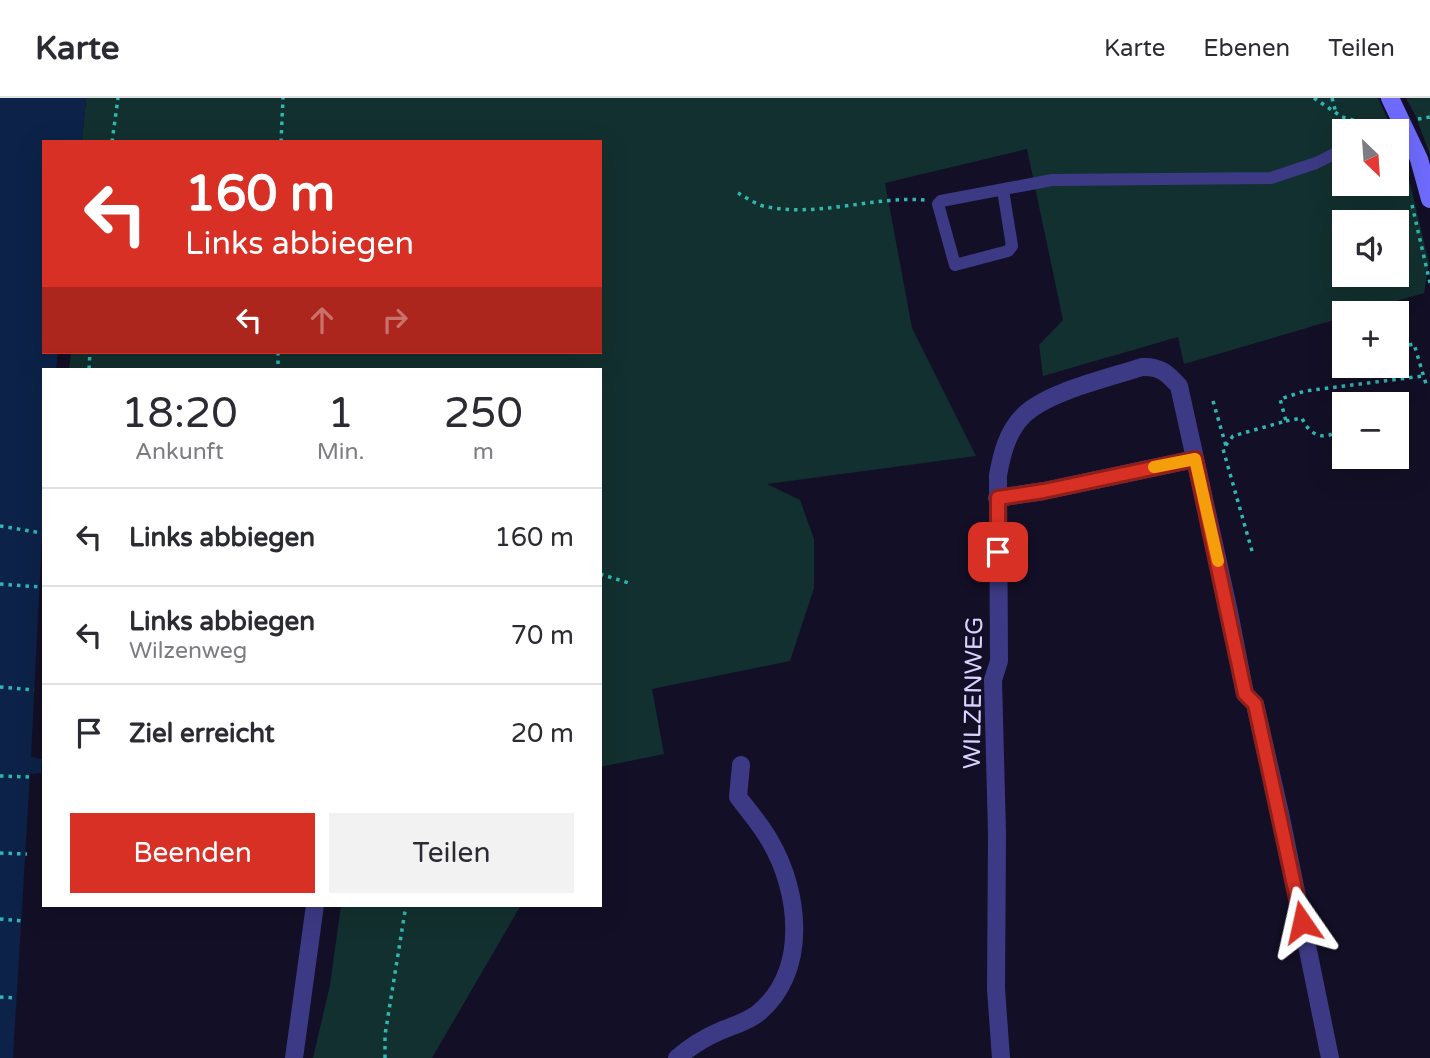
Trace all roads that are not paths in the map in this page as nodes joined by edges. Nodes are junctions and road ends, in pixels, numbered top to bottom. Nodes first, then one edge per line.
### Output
1 (1390, 98) edge
2 (1401, 119) edge
3 (1409, 136) edge
4 (1332, 155) edge
5 (1003, 190) junction
6 (1430, 199) edge
7 (1195, 459) junction
8 (998, 498) junction
9 (741, 765) dead end
10 (315, 907) edge
11 (294, 1058) edge
12 (677, 1058) edge
13 (1001, 1058) edge
14 (1330, 1058) edge

1 - 2 main road
3 - 6 main road
4 - 5 lane
5 - 5 lane
7 - 8 street
7 - 8 street, WILZENWEG
7 - 14 street, WILZENWEG
8 - 13 street, WILZENWEG
9 - 12 street
10 - 11 street

